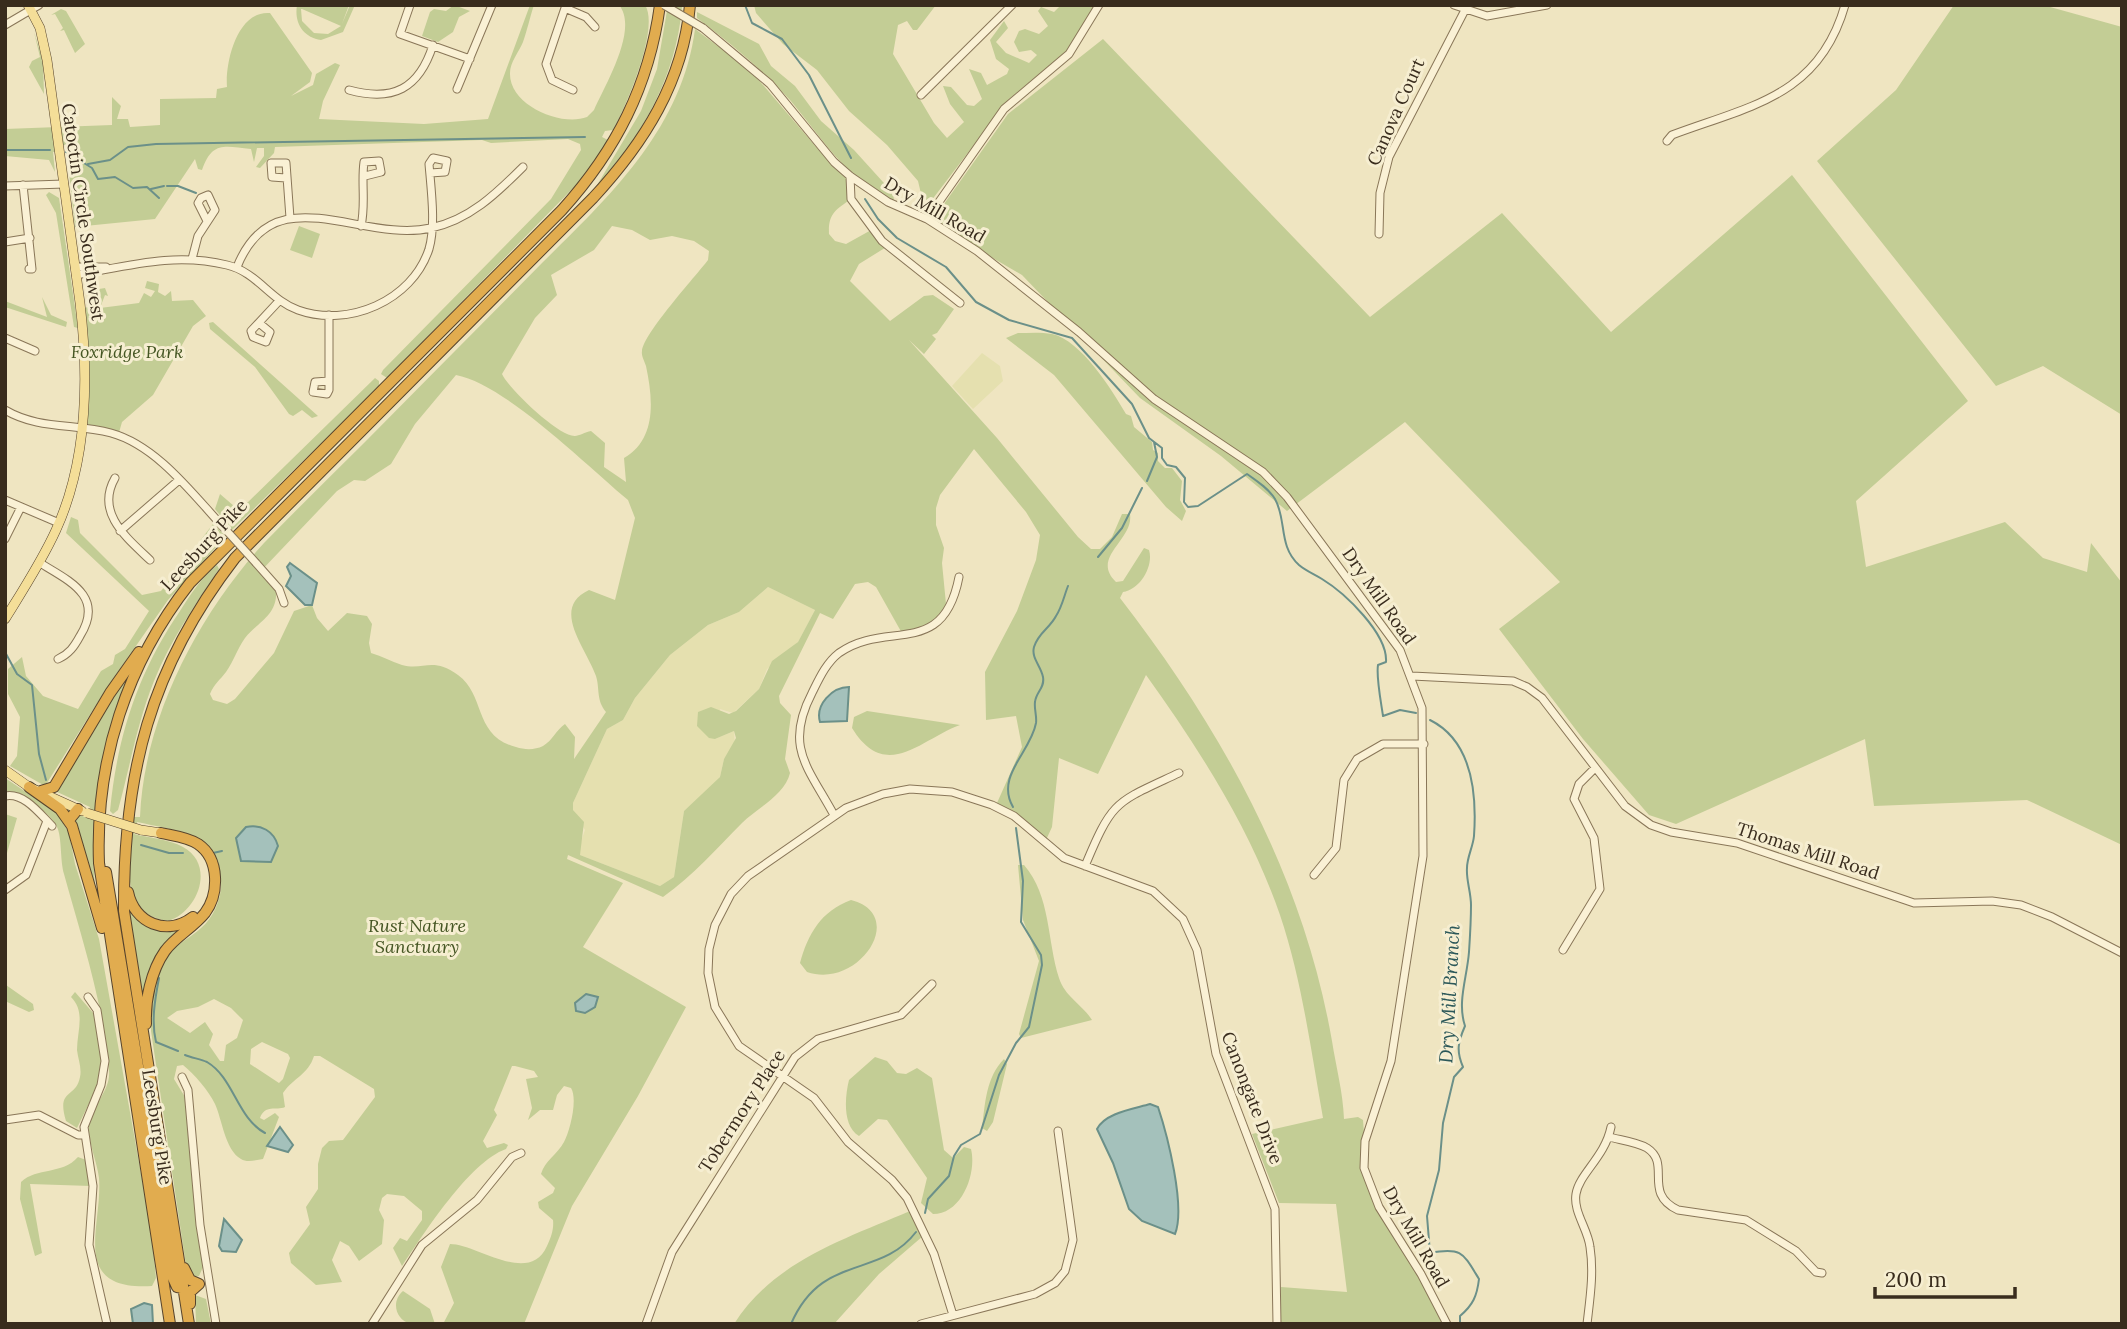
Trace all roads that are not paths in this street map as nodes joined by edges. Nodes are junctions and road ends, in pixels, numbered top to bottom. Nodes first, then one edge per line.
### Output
1 (410, 5) edge
2 (492, 5) edge
3 (662, 5) edge
4 (690, 5) edge
5 (1012, 5) edge
6 (1099, 5) edge
7 (1454, 5) edge
8 (1547, 5) edge
9 (1845, 5) edge
10 (33, 7) edge
11 (566, 7) edge
12 (1465, 10) junction
13 (5, 25) edge
14 (595, 27) dead end
15 (433, 45) junction
16 (470, 59) junction
17 (457, 89) dead end
18 (349, 90) dead end
19 (573, 90) dead end
20 (921, 95) dead end
21 (1667, 142) dead end
22 (523, 167) dead end
23 (430, 173) dead end
24 (365, 176) dead end
25 (850, 176) junction
26 (286, 178) dead end
27 (64, 184) junction
28 (23, 185) junction
29 (5, 186) edge
30 (289, 218) junction
31 (926, 219) junction
32 (207, 221) dead end
33 (361, 226) junction
34 (431, 228) junction
35 (1379, 234) dead end
36 (30, 238) junction
37 (5, 242) edge
38 (192, 259) junction
39 (237, 267) junction
40 (29, 269) dead end
41 (75, 271) junction
42 (279, 301) junction
43 (960, 303) dead end
44 (329, 315) junction
45 (259, 323) dead end
46 (5, 338) edge
47 (35, 351) dead end
48 (329, 381) dead end
49 (5, 410) edge
50 (83, 429) junction
51 (115, 478) dead end
52 (179, 480) junction
53 (5, 500) edge
54 (21, 507) junction
55 (59, 523) junction
56 (120, 531) junction
57 (5, 539) edge
58 (150, 560) dead end
59 (40, 563) junction
60 (959, 577) dead end
61 (284, 603) dead end
62 (5, 619) edge
63 (155, 630) junction
64 (58, 659) dead end
65 (1412, 676) junction
66 (1424, 744) junction
67 (1595, 768) junction
68 (5, 770) edge
69 (1180, 773) dead end
70 (29, 787) junction
71 (41, 791) junction
72 (5, 796) edge
73 (83, 811) junction
74 (834, 815) junction
75 (69, 820) junction
76 (161, 834) junction
77 (98, 835) junction
78 (1085, 866) junction
79 (123, 873) junction
80 (1314, 875) dead end
81 (5, 890) edge
82 (111, 948) junction
83 (1563, 950) dead end
84 (2122, 953) edge
85 (932, 984) dead end
86 (88, 997) dead end
87 (781, 1076) junction
88 (182, 1077) dead end
89 (156, 1114) junction
90 (5, 1120) edge
91 (1611, 1127) dead end
92 (1058, 1131) dead end
93 (84, 1135) junction
94 (1609, 1137) junction
95 (521, 1153) dead end
96 (178, 1253) junction
97 (1822, 1273) dead end
98 (204, 1283) junction
99 (183, 1287) junction
100 (953, 1315) junction
101 (107, 1324) edge
102 (170, 1324) edge
103 (190, 1324) edge
104 (216, 1324) edge
105 (372, 1324) edge
106 (646, 1324) edge
107 (920, 1324) edge
108 (1277, 1324) edge
109 (1447, 1324) edge
110 (1587, 1324) edge

1 - 15 street
2 - 16 street
3 - 25 street, Dry Mill Road, bridge
3 - 63 highway, Leesburg Pike
4 - 79 highway, Leesburg Pike
5 - 20 street
6 - 31 street
7 - 12 street
8 - 12 street
9 - 21 street
10 - 13 street
10 - 27 main road, Catoctin Circle Southwest
11 - 14 street
11 - 19 street
12 - 35 street, Canova Court
15 - 16 street
15 - 18 street
16 - 17 street
22 - 34 street
23 - 34 street
24 - 33 street
25 - 31 street, Dry Mill Road
25 - 43 street, Dry Mill Road
26 - 30 street
27 - 28 street
27 - 41 main road, Catoctin Circle Southwest
28 - 29 street
28 - 36 street
30 - 33 street
30 - 39 street
31 - 65 street, Dry Mill Road
32 - 38 street
33 - 34 street
34 - 44 street
36 - 37 street
36 - 40 street
38 - 39 street
38 - 41 street
39 - 42 street
41 - 50 main road, Catoctin Circle Southwest
42 - 44 street
42 - 45 street
44 - 48 street
46 - 47 street
49 - 50 street
50 - 52 street
50 - 55 main road, Catoctin Circle Southwest
51 - 56 street
52 - 56 street
52 - 61 street, bridge
53 - 54 street
54 - 55 street
54 - 57 street
55 - 59 main road, Catoctin Circle Southwest
56 - 58 street
59 - 62 main road, Catoctin Circle Southwest
59 - 64 street
60 - 74 street
63 - 71 highway
63 - 77 highway, Leesburg Pike
65 - 66 street, Dry Mill Road
65 - 67 street, Thomas Mill Road
66 - 80 street
66 - 109 street, Dry Mill Road
67 - 83 street
67 - 84 street, Thomas Mill Road
68 - 70 main road
69 - 78 street
70 - 71 main road
70 - 75 highway
71 - 73 main road
72 - 81 street
73 - 75 highway
73 - 76 main road, bridge
74 - 78 street, Canongate Drive
74 - 87 street, Canongate Drive
75 - 82 highway
76 - 79 highway
76 - 89 highway
77 - 82 highway, Leesburg Pike
77 - 99 highway
78 - 108 street, Canongate Drive
79 - 89 highway, Leesburg Pike
82 - 102 highway, Leesburg Pike
85 - 87 street, Tobermory Place
86 - 93 street
87 - 100 street, Canongate Drive
87 - 106 street, Tobermory Place
88 - 98 street
89 - 96 highway, Leesburg Pike
90 - 93 street
91 - 94 street
92 - 100 street
93 - 101 street
94 - 97 street
94 - 110 street
95 - 105 street
96 - 98 highway
96 - 99 highway, Leesburg Pike
98 - 99 street
98 - 103 highway
98 - 104 street
99 - 103 highway, Leesburg Pike
100 - 107 street

